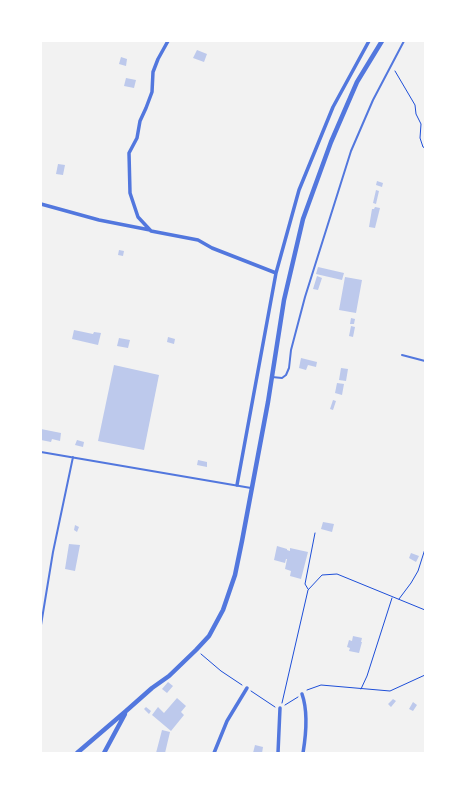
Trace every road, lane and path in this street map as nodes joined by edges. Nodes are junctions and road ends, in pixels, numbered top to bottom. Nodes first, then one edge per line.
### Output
1 (168, 41) edge
2 (369, 41) edge
3 (382, 41) edge
4 (404, 41) edge
5 (391, 65) junction
6 (425, 148) edge
7 (41, 204) edge
8 (151, 231) junction
9 (276, 273) junction
10 (402, 355) dead end
11 (425, 361) edge
12 (271, 377) junction
13 (41, 452) edge
14 (73, 458) junction
15 (238, 485) junction
16 (252, 488) junction
17 (315, 533) dead end
18 (425, 549) edge
19 (308, 590) junction
20 (392, 597) junction
21 (399, 600) junction
22 (425, 610) edge
23 (41, 625) edge
24 (196, 650) junction
25 (425, 675) edge
26 (247, 688) junction
27 (361, 689) junction
28 (302, 694) junction
29 (280, 708) junction
30 (126, 711) junction
31 (77, 753) edge
32 (104, 753) edge
33 (214, 753) edge
34 (278, 753) edge
35 (303, 753) edge

1 - 8 street
2 - 9 street
3 - 12 street
4 - 5 lane
5 - 6 path
5 - 12 lane
7 - 8 street
8 - 9 street
9 - 15 street
10 - 11 lane
12 - 16 street
13 - 14 lane
14 - 15 lane
14 - 23 lane
15 - 16 lane
16 - 24 street
17 - 19 path
18 - 21 path
19 - 20 path
19 - 29 path
20 - 21 path
20 - 27 path
21 - 22 path
24 - 26 path
24 - 30 street
25 - 27 path
26 - 29 path
26 - 33 street
27 - 28 path
28 - 29 path
28 - 35 street
29 - 34 street
30 - 31 street
30 - 32 street

